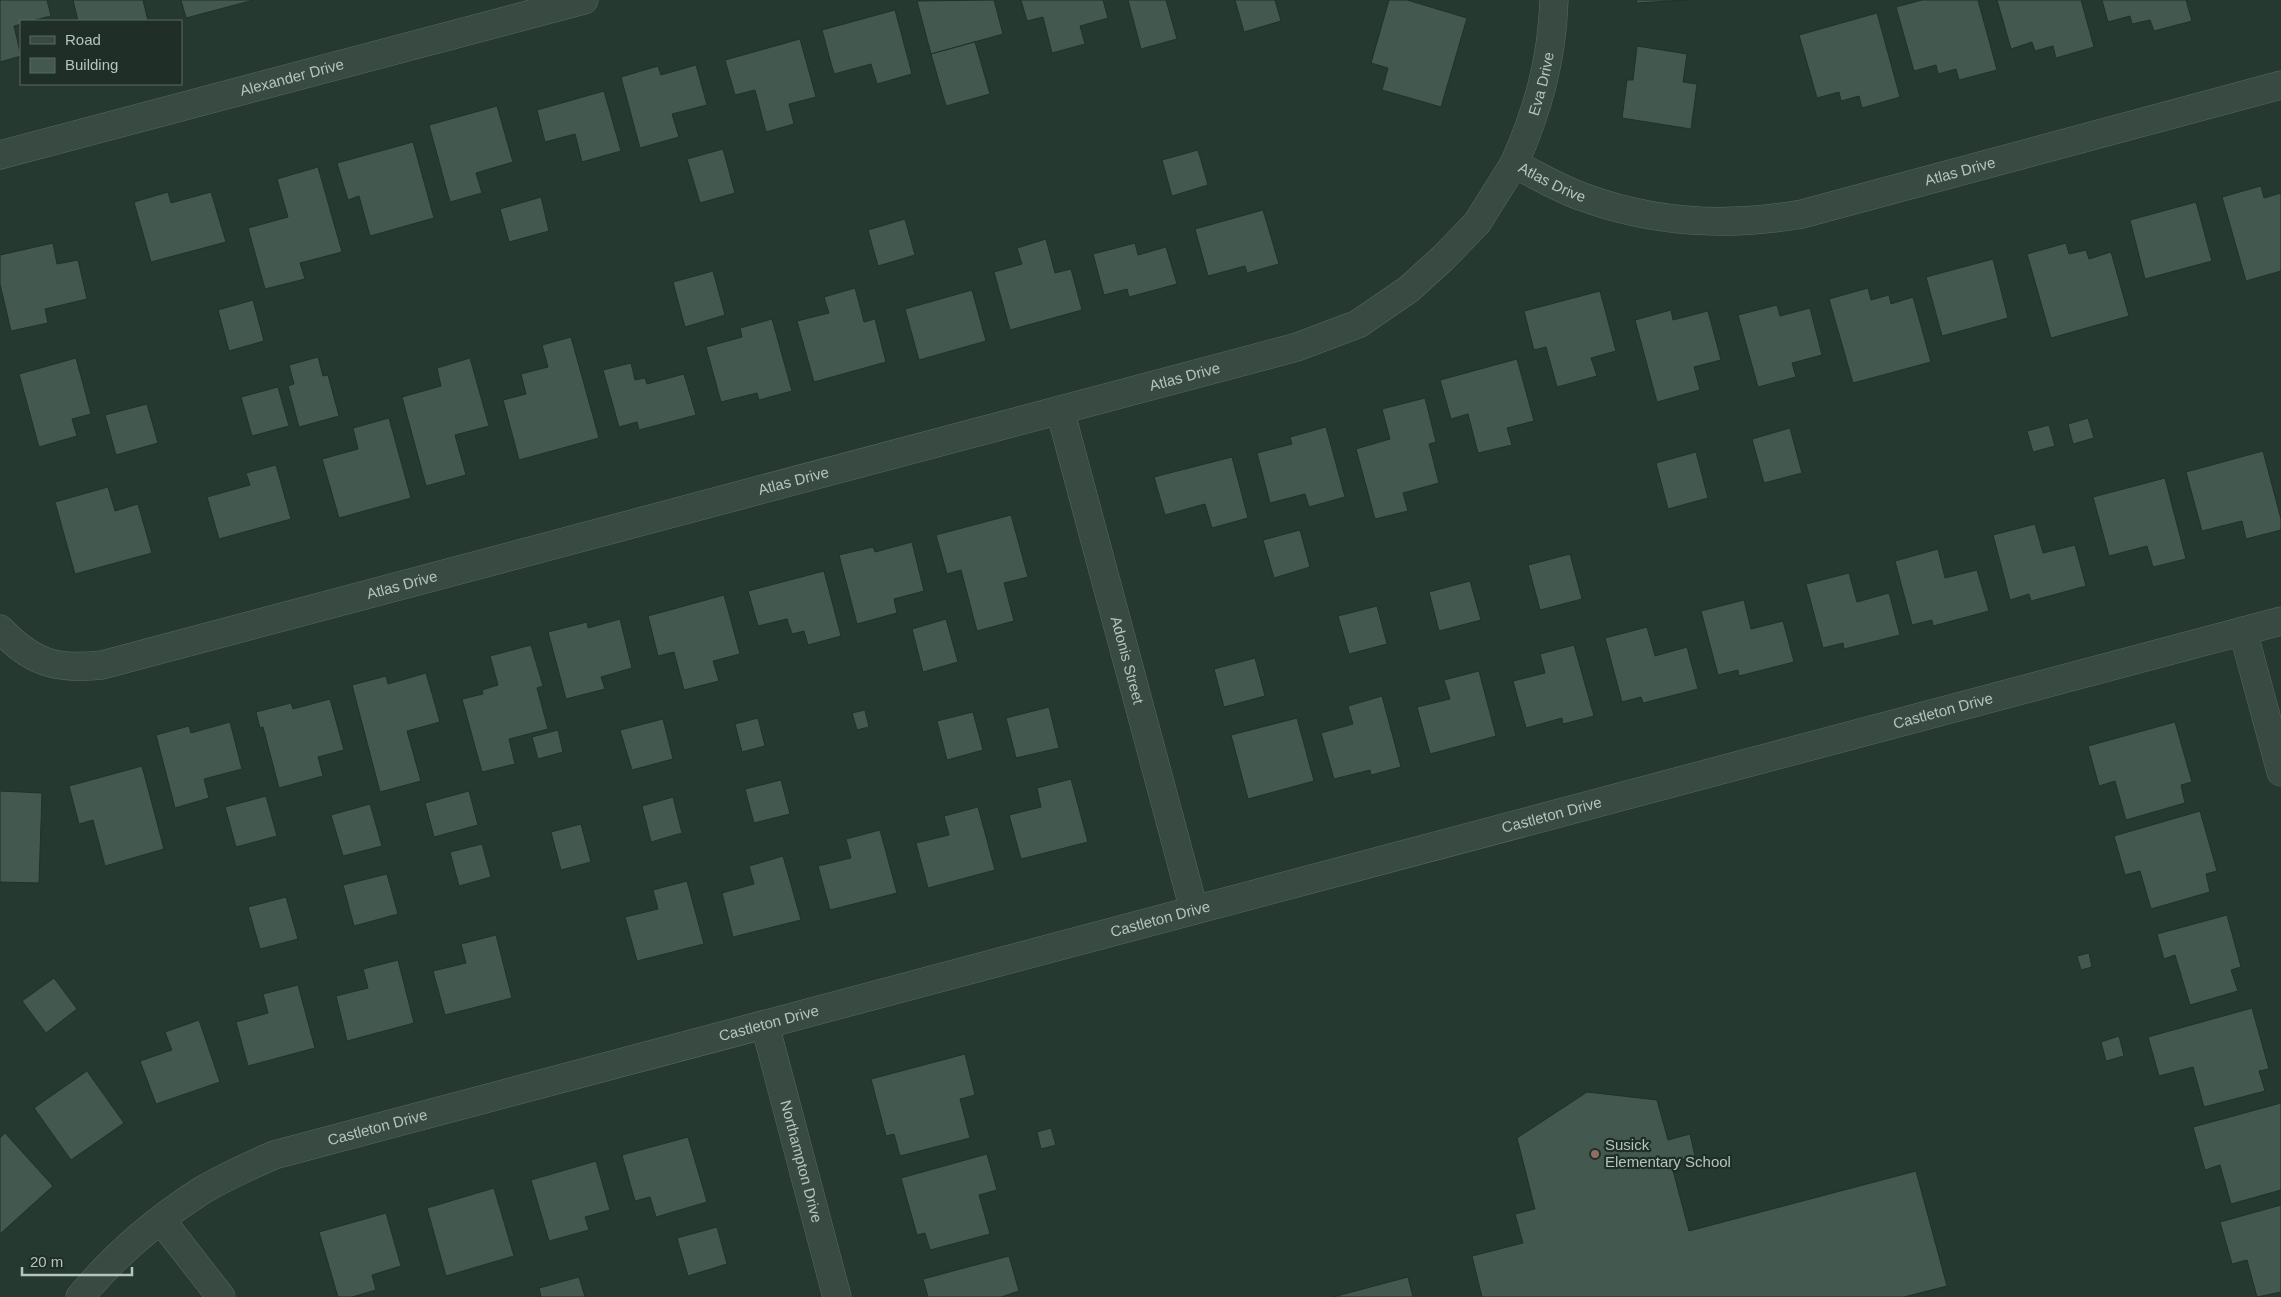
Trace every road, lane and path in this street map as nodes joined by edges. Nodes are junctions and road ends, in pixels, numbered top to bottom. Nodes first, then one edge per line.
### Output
1 (584, 0) edge
2 (1554, 0) edge
3 (2281, 85) edge
4 (0, 155) edge
5 (1514, 164) junction
6 (1060, 410) junction
7 (2281, 621) edge
8 (0, 629) edge
9 (2243, 631) junction
10 (2281, 772) edge
11 (1194, 910) junction
12 (765, 1025) junction
13 (160, 1220) junction
14 (80, 1297) edge
15 (221, 1297) edge
16 (837, 1297) edge

1 - 4 street, Alexander Drive
2 - 5 street, Eva Drive
3 - 5 street, Atlas Drive
5 - 6 street, Atlas Drive
6 - 8 street, Atlas Drive
6 - 11 street, Adonis Street
7 - 9 street, Castleton Drive
9 - 10 street
9 - 11 street, Castleton Drive
11 - 12 street, Castleton Drive
12 - 13 street, Castleton Drive
12 - 16 street, Northampton Drive
13 - 14 street, Castleton Drive
13 - 15 street

